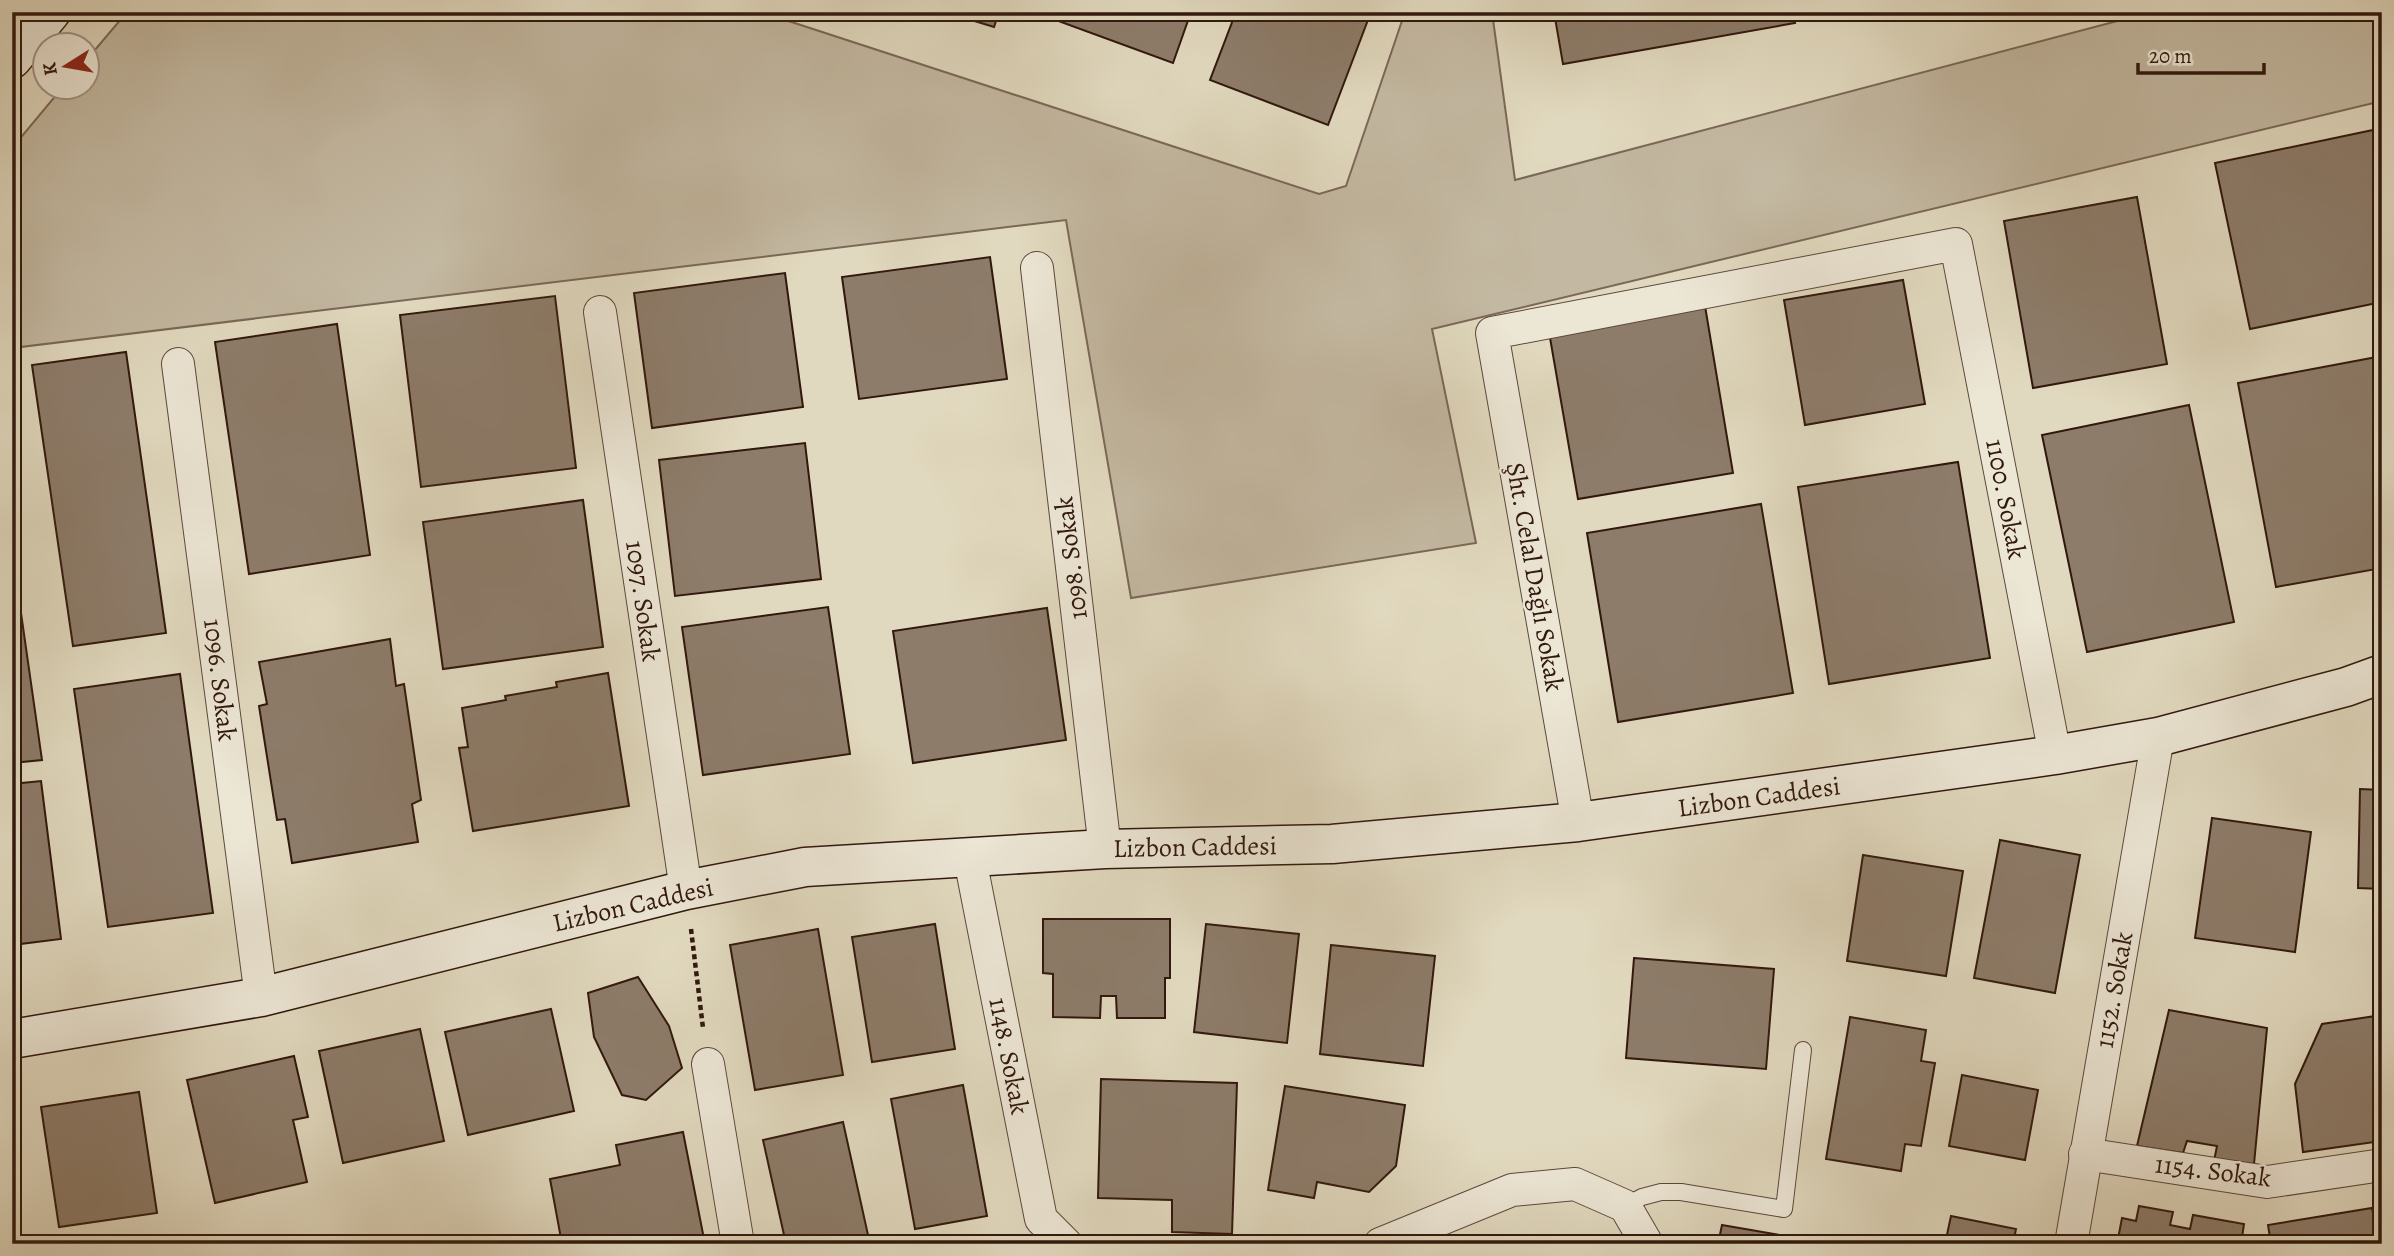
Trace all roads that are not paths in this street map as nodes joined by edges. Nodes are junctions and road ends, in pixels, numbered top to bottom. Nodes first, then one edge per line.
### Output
1 (51, 12) edge
2 (12, 59) edge
3 (1037, 268) dead end
4 (600, 312) dead end
5 (1492, 332) joint
6 (178, 364) dead end
7 (2382, 674) edge
8 (2158, 737) junction
9 (2055, 755) junction
10 (1578, 822) junction
11 (1105, 849) junction
12 (970, 859) junction
13 (686, 890) junction
14 (261, 997) junction
15 (12, 1039) edge
16 (1803, 1050) dead end
17 (708, 1064) road end
18 (2085, 1154) junction
19 (2382, 1166) edge
20 (1625, 1206) junction
21 (738, 1244) edge
22 (1066, 1244) edge
23 (1380, 1244) edge
24 (1647, 1244) edge
25 (2071, 1244) edge

1 - 2 main road
3 - 11 street, 1098. Sokak
4 - 13 street, 1097. Sokak
5 - 9 street, 1100. Sokak
5 - 10 street, Şht. Celal Dağlı Sokak
6 - 14 street, 1096. Sokak
7 - 8 main road, Lizbon Caddesi
8 - 9 main road, Lizbon Caddesi
8 - 18 street, 1152. Sokak
9 - 10 main road, Lizbon Caddesi
10 - 11 main road, Lizbon Caddesi
11 - 12 main road, Lizbon Caddesi
12 - 13 main road, Lizbon Caddesi
12 - 22 street, 1148. Sokak
13 - 14 main road, Lizbon Caddesi
14 - 15 main road, Lizbon Caddesi
16 - 20 lane
17 - 21 street
18 - 19 street, 1154. Sokak
18 - 25 street, 1152. Sokak
20 - 23 street
20 - 24 street

